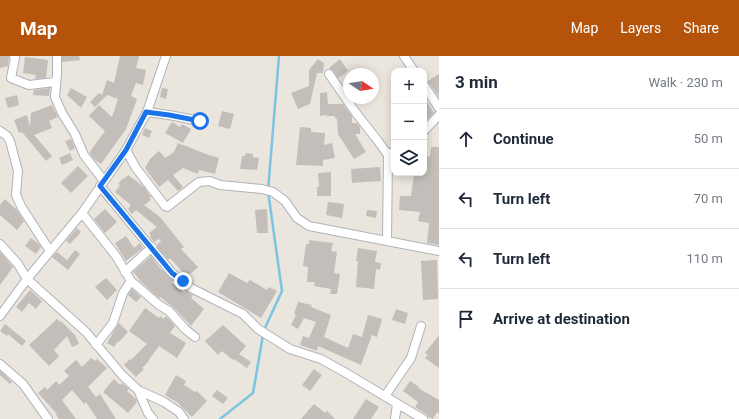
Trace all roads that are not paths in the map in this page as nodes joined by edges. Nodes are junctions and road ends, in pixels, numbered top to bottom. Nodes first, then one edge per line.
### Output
1 (14, 56) edge
2 (57, 56) edge
3 (166, 56) edge
4 (404, 56) edge
5 (412, 68) edge
6 (329, 74) dead end
7 (56, 82) junction
8 (427, 90) edge
9 (439, 108) edge
10 (146, 112) junction
11 (439, 115) edge
12 (200, 121) dead end
13 (427, 128) edge
14 (0, 131) edge
15 (126, 150) junction
16 (391, 153) edge
17 (102, 183) junction
18 (82, 213) junction
19 (387, 240) junction
20 (0, 244) edge
21 (152, 247) junction
22 (50, 251) junction
23 (439, 251) edge
24 (125, 272) junction
25 (27, 279) junction
26 (131, 281) junction
27 (0, 316) edge
28 (421, 326) dead end
29 (195, 337) dead end
30 (96, 345) junction
31 (0, 364) edge
32 (138, 390) junction
33 (385, 396) junction
34 (398, 404) junction
35 (48, 419) edge
36 (153, 419) edge
37 (184, 419) edge
38 (395, 419) edge
39 (422, 419) edge

1 - 7 street
2 - 7 street
3 - 10 street
4 - 5 street
6 - 16 street
7 - 17 street
8 - 9 street
10 - 12 street
10 - 15 street
11 - 13 street
14 - 22 street
15 - 17 street
15 - 19 street
16 - 19 street
17 - 18 street
17 - 21 street
18 - 22 street
18 - 24 street
19 - 23 street
20 - 25 street
21 - 24 street
21 - 33 street
22 - 25 street
24 - 26 street
25 - 27 street
25 - 30 street
26 - 29 street
26 - 30 street
28 - 33 street
30 - 32 street
31 - 35 street
32 - 36 street
32 - 37 street
33 - 34 street
34 - 38 street
34 - 39 street

